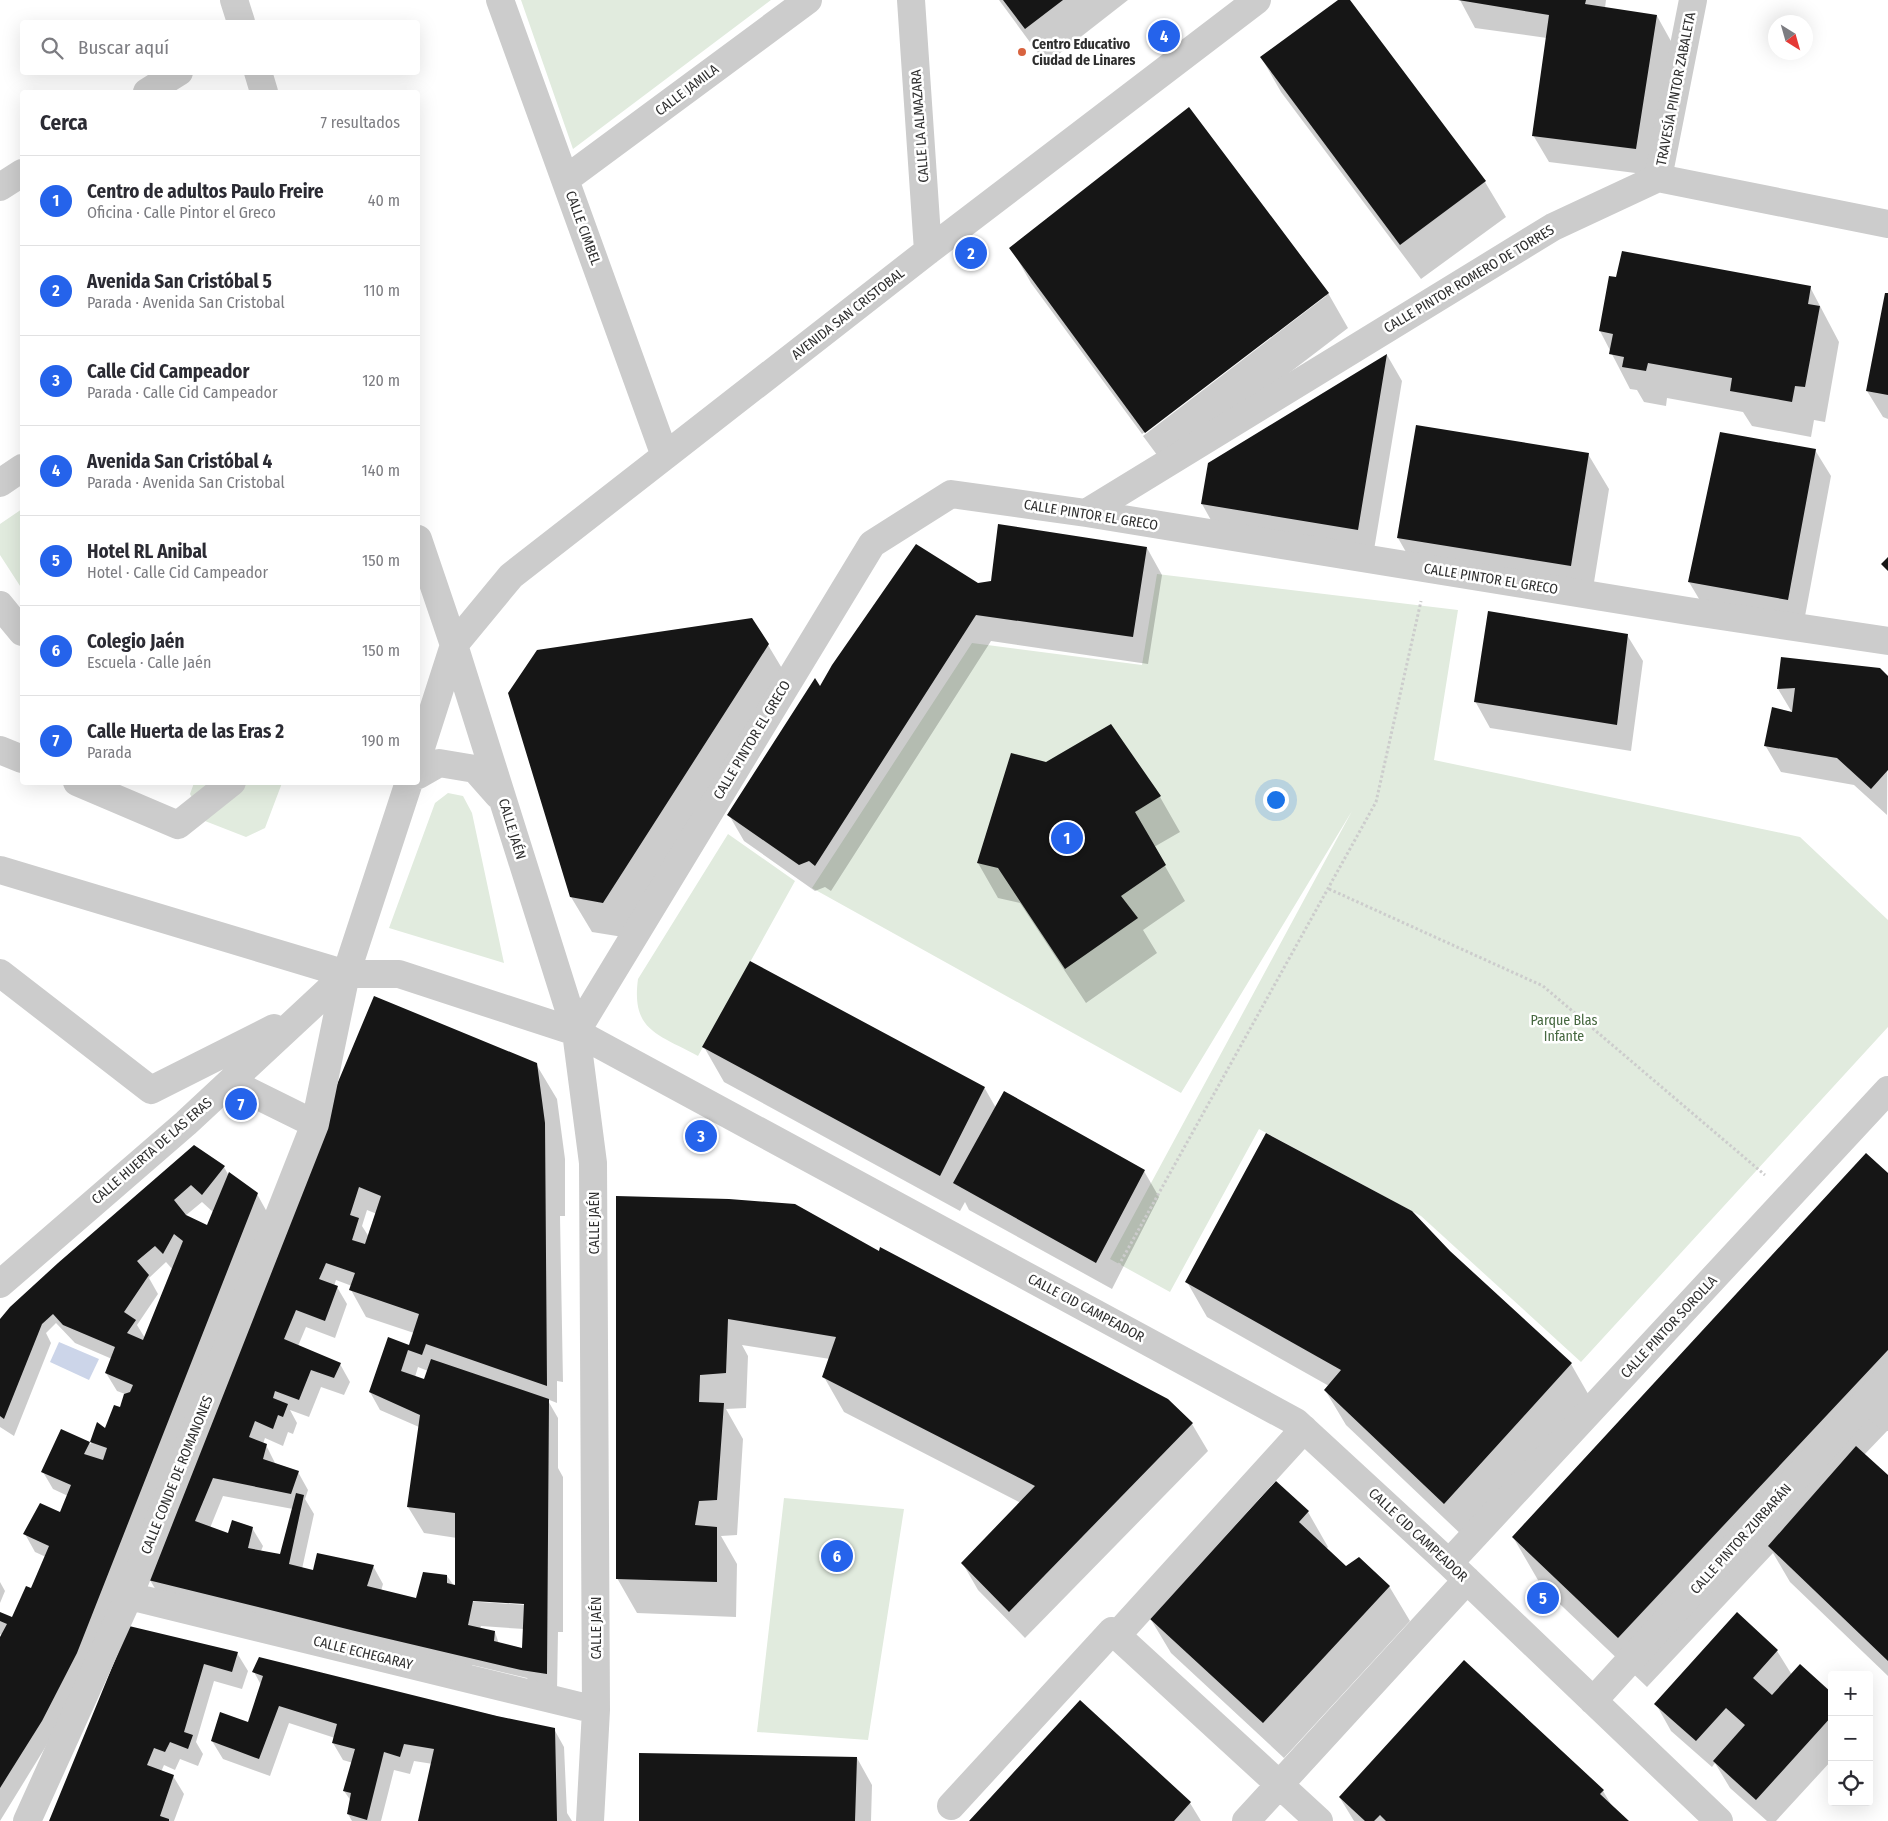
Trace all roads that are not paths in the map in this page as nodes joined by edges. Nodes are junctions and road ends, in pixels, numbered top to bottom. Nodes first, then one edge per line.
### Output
1 (234, 0) edge
2 (500, 0) edge
3 (808, 0) edge
4 (911, 0) edge
5 (1257, 0) edge
6 (1694, 0) edge
7 (240, 20) edge
8 (174, 75) edge
9 (259, 75) edge
10 (150, 90) edge
11 (263, 90) edge
12 (20, 174) edge
13 (1658, 178) junction
14 (566, 179) junction
15 (0, 187) edge
16 (1888, 224) edge
17 (928, 252) junction
18 (665, 456) junction
19 (20, 469) edge
20 (0, 483) edge
21 (1086, 513) junction
22 (420, 545) edge
23 (0, 605) edge
24 (20, 630) edge
25 (1888, 641) edge
26 (454, 645) junction
27 (0, 750) edge
28 (420, 751) edge
29 (20, 758) edge
30 (420, 775) edge
31 (84, 785) edge
32 (228, 785) edge
33 (408, 785) edge
34 (504, 802) junction
35 (0, 870) edge
36 (0, 973) edge
37 (346, 974) junction
38 (300, 1016) junction
39 (576, 1032) junction
40 (230, 1082) junction
41 (1886, 1095) edge
42 (315, 1124) junction
43 (0, 1284) edge
44 (1888, 1378) edge
45 (1868, 1399) junction
46 (1888, 1417) edge
47 (1304, 1430) junction
48 (1458, 1572) junction
49 (129, 1596) junction
50 (1116, 1635) junction
51 (1593, 1701) junction
52 (596, 1710) junction
53 (1279, 1785) junction
54 (951, 1806) dead end
55 (27, 1821) edge
56 (590, 1821) edge
57 (1246, 1821) edge
58 (1319, 1821) edge
59 (1719, 1821) edge

1 - 7 street
2 - 14 street, CALLE CIMBEL
3 - 14 street, CALLE JAMILA
4 - 17 street, CALLE LA ALMAZARA
5 - 17 street, AVENIDA SAN CRISTOBAL
6 - 13 street, TRAVESÍA PINTOR ZABALETA
8 - 10 street
9 - 11 street
12 - 15 street
13 - 16 street
13 - 21 street, CALLE PINTOR ROMERO DE TORRES
14 - 18 street, CALLE CIMBEL
17 - 18 street, AVENIDA SAN CRISTOBAL
18 - 26 street, AVENIDA SAN CRISTOBAL
19 - 20 street
21 - 25 street, CALLE PINTOR EL GRECO
21 - 39 street, CALLE PINTOR EL GRECO
22 - 26 street, CALLE JAÉN
23 - 24 street
26 - 28 street
26 - 34 street, CALLE JAÉN
27 - 29 street
30 - 34 street
31 - 32 street
33 - 37 street, CALLE HUERTA DE LAS ERAS
34 - 39 street, CALLE JAÉN
35 - 37 street
36 - 38 street
37 - 38 street, CALLE HUERTA DE LAS ERAS
37 - 39 street, CALLE CID CAMPEADOR
37 - 42 street, CALLE CONDE DE ROMANONES
38 - 40 street, CALLE HUERTA DE LAS ERAS
39 - 47 street, CALLE CID CAMPEADOR
39 - 52 street, CALLE JAÉN
40 - 42 street
40 - 43 street, CALLE HUERTA DE LAS ERAS
41 - 48 street, CALLE PINTOR SOROLLA
42 - 49 street, CALLE CONDE DE ROMANONES
44 - 45 street, CALLE PINTOR ZURBARÁN
45 - 46 street
45 - 51 street, CALLE PINTOR ZURBARÁN
47 - 48 street, CALLE CID CAMPEADOR
47 - 50 street
48 - 51 street, CALLE CID CAMPEADOR
48 - 53 street, CALLE PINTOR SOROLLA
49 - 52 street, CALLE ECHEGARAY
49 - 55 street, CALLE CONDE DE ROMANONES
50 - 53 street
50 - 54 street
51 - 59 street, CALLE CID CAMPEADOR
52 - 56 street, CALLE JAÉN
53 - 57 street, CALLE PINTOR SOROLLA
53 - 58 street

